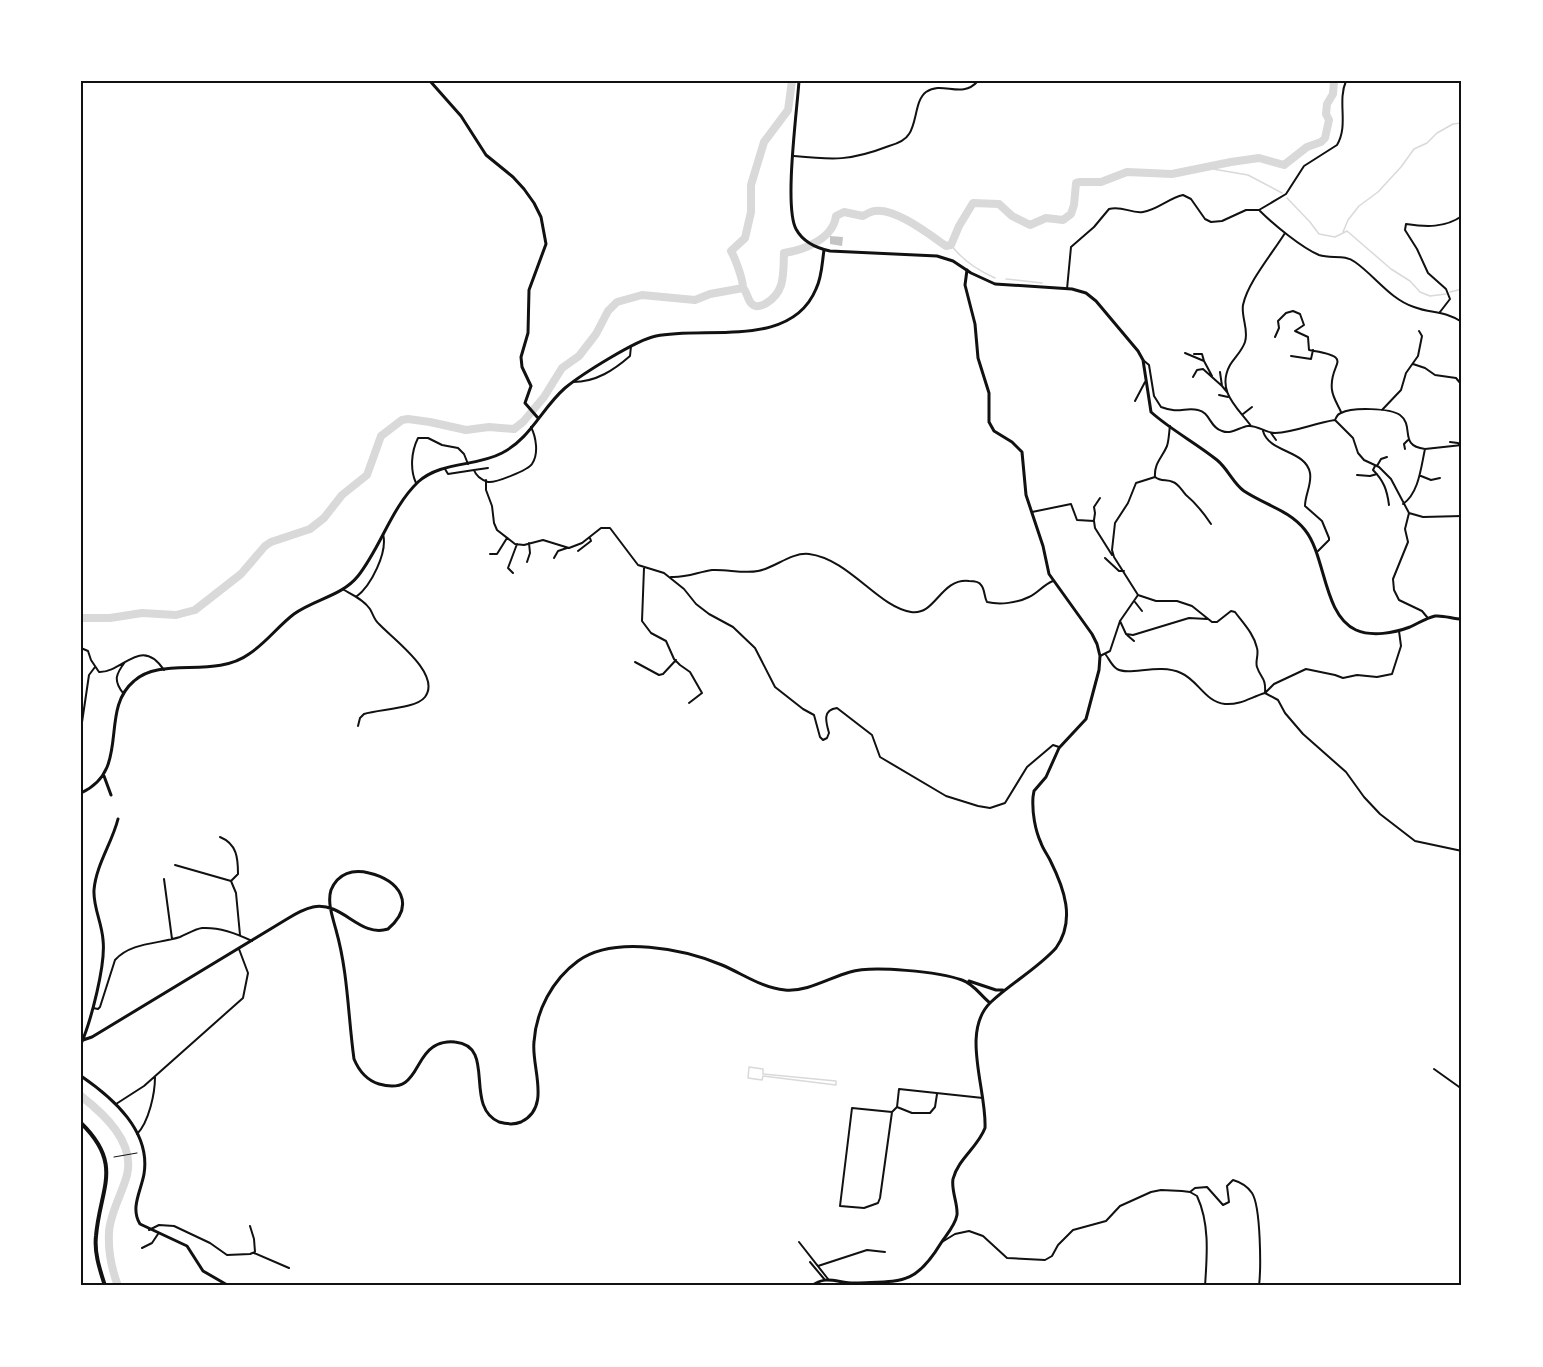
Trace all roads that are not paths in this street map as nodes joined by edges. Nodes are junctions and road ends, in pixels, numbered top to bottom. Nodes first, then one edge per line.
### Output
1 (430, 81) edge
2 (799, 81) edge
3 (978, 81) edge
4 (1346, 81) edge
5 (794, 156) junction
6 (1258, 210) junction
7 (1462, 216) edge
8 (1285, 233) junction
9 (824, 250) junction
10 (967, 270) junction
11 (1067, 289) junction
12 (1439, 313) junction
13 (1462, 322) edge
14 (1419, 331) dead end
15 (1275, 337) dead end
16 (631, 346) junction
17 (1313, 350) junction
18 (1185, 352) dead end
19 (1291, 356) dead end
20 (1143, 360) junction
21 (1413, 364) junction
22 (1220, 372) dead end
23 (1212, 376) junction
24 (1193, 377) dead end
25 (573, 382) junction
26 (1145, 382) junction
27 (1461, 384) edge
28 (1222, 387) junction
29 (1227, 392) junction
30 (1219, 395) dead end
31 (1228, 397) junction
32 (1135, 401) dead end
33 (1252, 407) dead end
34 (1382, 410) junction
35 (1341, 412) junction
36 (1242, 415) junction
37 (538, 418) junction
38 (1335, 420) junction
39 (1170, 426) junction
40 (1251, 426) junction
41 (531, 427) junction
42 (1263, 429) junction
43 (1271, 433) junction
44 (1276, 440) dead end
45 (1408, 440) junction
46 (1450, 442) dead end
47 (1461, 445) edge
48 (1405, 449) dead end
49 (1425, 449) junction
50 (1387, 456) dead end
51 (468, 464) junction
52 (1376, 466) junction
53 (445, 468) junction
54 (488, 468) dead end
55 (474, 470) junction
56 (1357, 474) dead end
57 (1377, 474) junction
58 (1420, 476) junction
59 (1155, 477) junction
60 (1440, 478) dead end
61 (486, 480) junction
62 (1432, 480) junction
63 (417, 484) junction
64 (1432, 487) dead end
65 (1100, 498) dead end
66 (1403, 504) junction
67 (1389, 505) dead end
68 (1031, 512) junction
69 (1409, 513) junction
70 (1462, 516) edge
71 (1094, 521) junction
72 (1211, 524) dead end
73 (383, 534) junction
74 (507, 538) junction
75 (590, 538) junction
76 (529, 543) junction
77 (517, 544) junction
78 (567, 548) junction
79 (578, 551) dead end
80 (1318, 551) junction
81 (490, 554) dead end
82 (1114, 557) junction
83 (554, 558) dead end
84 (1105, 558) dead end
85 (527, 562) dead end
86 (644, 568) junction
87 (1124, 572) junction
88 (513, 573) dead end
89 (668, 577) junction
90 (1053, 581) junction
91 (344, 589) junction
92 (1138, 595) junction
93 (356, 597) junction
94 (1134, 602) junction
95 (1142, 611) dead end
96 (1428, 618) junction
97 (1207, 619) junction
98 (1462, 619) edge
99 (1120, 621) junction
100 (1399, 631) junction
101 (1126, 634) junction
102 (1134, 641) dead end
103 (81, 648) edge
104 (1106, 655) junction
105 (1100, 656) junction
106 (127, 660) junction
107 (676, 660) junction
108 (635, 662) dead end
109 (95, 667) junction
110 (164, 670) junction
111 (1265, 693) junction
112 (123, 694) junction
113 (689, 703) dead end
114 (358, 726) dead end
115 (81, 729) edge
116 (1059, 747) junction
117 (104, 776) junction
118 (81, 793) edge
119 (111, 795) dead end
120 (118, 819) dead end
121 (220, 837) dead end
122 (1462, 851) edge
123 (175, 865) dead end
124 (164, 879) dead end
125 (231, 881) junction
126 (240, 935) junction
127 (172, 939) junction
128 (252, 940) junction
129 (239, 949) junction
130 (961, 980) junction
131 (1006, 989) junction
132 (990, 1003) junction
133 (93, 1008) junction
134 (82, 1042) edge
135 (1434, 1069) dead end
136 (81, 1076) edge
137 (154, 1076) junction
138 (1462, 1089) edge
139 (937, 1094) junction
140 (983, 1098) junction
141 (116, 1104) junction
142 (897, 1107) junction
143 (892, 1112) junction
144 (81, 1124) edge
145 (137, 1134) junction
146 (1190, 1192) junction
147 (250, 1226) dead end
148 (149, 1230) junction
149 (158, 1234) junction
150 (799, 1242) dead end
151 (941, 1242) junction
152 (142, 1248) dead end
153 (885, 1252) dead end
154 (254, 1253) junction
155 (810, 1262) dead end
156 (818, 1266) junction
157 (290, 1268) dead end
158 (826, 1279) junction
159 (105, 1286) edge
160 (229, 1286) edge
161 (812, 1286) edge
162 (1205, 1286) edge
163 (1259, 1286) edge

1 - 37 street
2 - 5 street
3 - 5 street
4 - 6 street
5 - 9 street
6 - 8 street
6 - 11 street
7 - 12 street
8 - 12 street
8 - 29 street
9 - 10 street
9 - 16 street
10 - 11 street
10 - 68 street
11 - 20 street
12 - 13 street
14 - 21 street
15 - 17 street
16 - 25 street
16 - 25 street
17 - 19 street
17 - 35 street
18 - 23 street
20 - 26 street
20 - 40 street
21 - 27 street
21 - 34 street
22 - 28 street
23 - 24 street
23 - 28 street
25 - 37 street
26 - 32 street
26 - 39 street
28 - 29 street
29 - 31 street
30 - 31 street
31 - 36 street
33 - 36 street
34 - 35 street
34 - 45 street
35 - 38 street
36 - 40 street
37 - 41 street
38 - 43 street
38 - 52 street
39 - 59 street
39 - 80 street
40 - 42 street
41 - 51 street
41 - 61 street
42 - 43 street
42 - 80 street
43 - 44 street
45 - 48 street
45 - 49 street
46 - 47 street
47 - 49 street
49 - 58 street
50 - 52 street
51 - 53 street
51 - 63 street
52 - 57 street
52 - 66 street
53 - 55 street
53 - 63 street
54 - 55 street
55 - 61 street
56 - 57 street
57 - 67 street
58 - 62 street
58 - 66 street
59 - 72 street
59 - 82 street
60 - 62 street
61 - 74 street
62 - 64 street
63 - 73 street
65 - 71 street
66 - 69 street
68 - 71 street
68 - 90 street
69 - 70 street
69 - 96 street
71 - 82 street
73 - 91 street
73 - 93 street
74 - 77 street
74 - 81 street
75 - 78 street
75 - 79 street
75 - 86 street
76 - 77 street
76 - 78 street
76 - 85 street
77 - 88 street
78 - 83 street
80 - 100 street
82 - 87 street
84 - 87 street
86 - 89 street
86 - 107 street
87 - 92 street
89 - 90 street
89 - 116 street
90 - 105 street
91 - 93 street
91 - 110 street
92 - 94 street
92 - 97 street
93 - 114 street
94 - 95 street
94 - 99 street
96 - 98 street
96 - 100 street
97 - 101 street
97 - 111 street
99 - 101 street
99 - 104 street
100 - 111 street
101 - 102 street
103 - 109 street
104 - 105 street
104 - 111 street
105 - 116 street
106 - 109 street
106 - 110 street
106 - 112 street
107 - 108 street
107 - 113 street
109 - 115 street
110 - 112 street
111 - 122 street
112 - 117 street
116 - 131 street
117 - 118 street
117 - 119 street
120 - 133 street
121 - 125 street
123 - 125 street
124 - 127 street
125 - 126 street
126 - 127 street
126 - 128 street
127 - 133 street
128 - 129 street
128 - 130 street
129 - 134 street
129 - 137 street
130 - 131 street
130 - 132 street
131 - 132 street
132 - 140 street
133 - 134 street
135 - 138 street
136 - 141 street
137 - 141 street
137 - 145 street
139 - 140 street
139 - 142 street
139 - 142 street
140 - 151 street
141 - 145 street
142 - 143 street
143 - 143 street
144 - 159 highway
145 - 148 street
146 - 151 street
146 - 162 street
146 - 163 street
147 - 154 street
148 - 149 street
148 - 154 street
149 - 152 street
149 - 160 street
150 - 156 street
151 - 158 street
153 - 156 street
154 - 157 street
155 - 158 street
156 - 158 street
158 - 161 street

